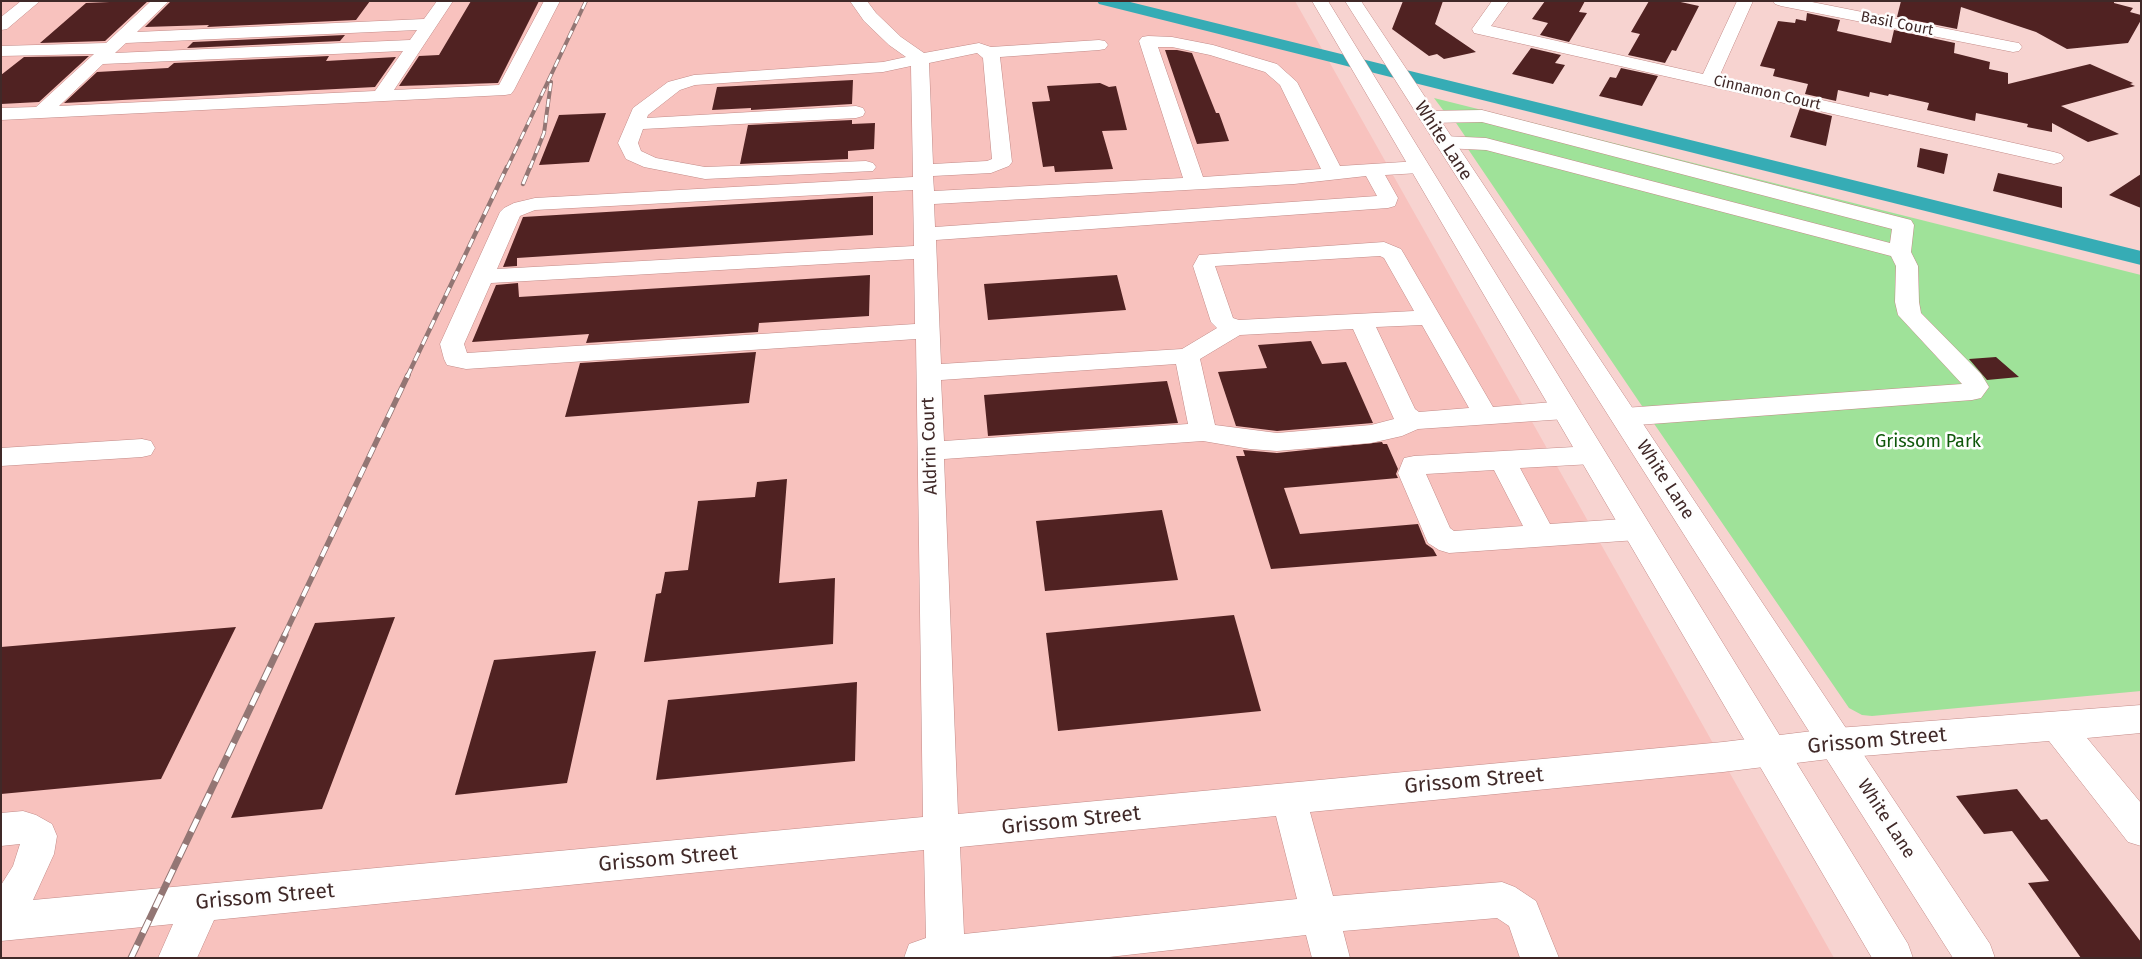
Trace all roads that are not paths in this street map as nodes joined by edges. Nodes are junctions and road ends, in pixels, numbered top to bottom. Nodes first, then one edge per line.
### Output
1 (32, 1) edge
2 (161, 1) edge
3 (445, 1) edge
4 (552, 1) edge
5 (858, 1) edge
6 (1320, 1) edge
7 (1353, 1) edge
8 (1501, 1) edge
9 (1745, 1) edge
10 (1781, 1) edge
11 (430, 24) junction
12 (1, 25) edge
13 (416, 45) junction
14 (1099, 45) dead end
15 (2013, 47) dead end
16 (110, 48) junction
17 (1, 51) edge
18 (989, 52) junction
19 (920, 59) junction
20 (1709, 80) junction
21 (380, 97) junction
22 (1379, 100) junction
23 (41, 112) junction
24 (856, 112) dead end
25 (1, 114) edge
26 (1428, 117) junction
27 (635, 124) junction
28 (1444, 142) junction
29 (2054, 158) dead end
30 (1419, 167) junction
31 (1372, 169) junction
32 (1334, 174) junction
33 (914, 175) junction
34 (1195, 184) junction
35 (1446, 211) junction
36 (925, 243) junction
37 (1900, 252) junction
38 (482, 277) junction
39 (1429, 316) junction
40 (1361, 321) junction
41 (1564, 326) junction
42 (1235, 328) junction
43 (927, 331) junction
44 (1187, 356) junction
45 (928, 372) junction
46 (1565, 410) junction
47 (1486, 416) junction
48 (1624, 417) junction
49 (1414, 421) junction
50 (1203, 432) junction
51 (142, 448) dead end
52 (930, 451) junction
53 (1592, 455) junction
54 (1, 457) edge
55 (1502, 460) junction
56 (1637, 529) junction
57 (1542, 536) junction
58 (2141, 719) edge
59 (2056, 726) junction
60 (1837, 743) junction
61 (1770, 752) junction
62 (1288, 799) junction
63 (1, 830) edge
64 (2141, 830) edge
65 (941, 834) junction
66 (202, 902) junction
67 (1320, 915) junction
68 (1, 921) edge
69 (934, 957) edge
70 (177, 958) edge
71 (1331, 958) edge
72 (1540, 958) edge
73 (1894, 958) edge
74 (1976, 958) edge

1 - 12 street
2 - 16 street
3 - 11 street
4 - 21 street
5 - 19 street
6 - 22 street, White Lane
7 - 26 street, White Lane
8 - 20 street, Cinnamon Court
9 - 20 street
10 - 15 street, Basil Court
11 - 13 street
11 - 16 street
13 - 16 street
13 - 21 street
14 - 18 street
16 - 17 street
16 - 23 street
18 - 19 street
18 - 33 street
19 - 27 street
19 - 33 street, Aldrin Court
20 - 29 street, Cinnamon Court
21 - 23 street
22 - 28 street
22 - 30 street, White Lane
23 - 25 street
24 - 27 street
26 - 28 street, White Lane
26 - 37 street
27 - 33 street
28 - 37 street
28 - 41 street, White Lane
30 - 31 street
30 - 35 street, White Lane
31 - 32 street
31 - 36 street
32 - 34 street
32 - 34 street
33 - 34 street
33 - 36 street, Aldrin Court
33 - 38 street
35 - 41 street
35 - 46 street, White Lane
36 - 38 street
36 - 43 street, Aldrin Court
37 - 48 street
38 - 43 street
39 - 40 street
39 - 42 street
39 - 47 street
40 - 42 street
40 - 49 street
41 - 48 street, White Lane
42 - 44 street
43 - 45 street, Aldrin Court
44 - 45 street
44 - 50 street
45 - 52 street, Aldrin Court
46 - 47 street
46 - 53 street, White Lane
47 - 49 street
48 - 60 street, White Lane
49 - 50 street
50 - 52 street
51 - 54 street
52 - 65 street, Aldrin Court
53 - 55 street
53 - 56 street, White Lane
55 - 57 street
55 - 57 street
56 - 57 street
56 - 61 street, White Lane
58 - 59 street, Grissom Street
59 - 60 street, Grissom Street
59 - 64 street
60 - 61 street, Grissom Street
60 - 74 street, White Lane
61 - 62 street, Grissom Street
61 - 73 street, White Lane
62 - 65 street, Grissom Street
62 - 67 street
63 - 68 street
65 - 66 street, Grissom Street
65 - 69 street, Aldrin Court
66 - 68 street, Grissom Street
66 - 70 street
67 - 69 street
67 - 71 street
67 - 72 street

